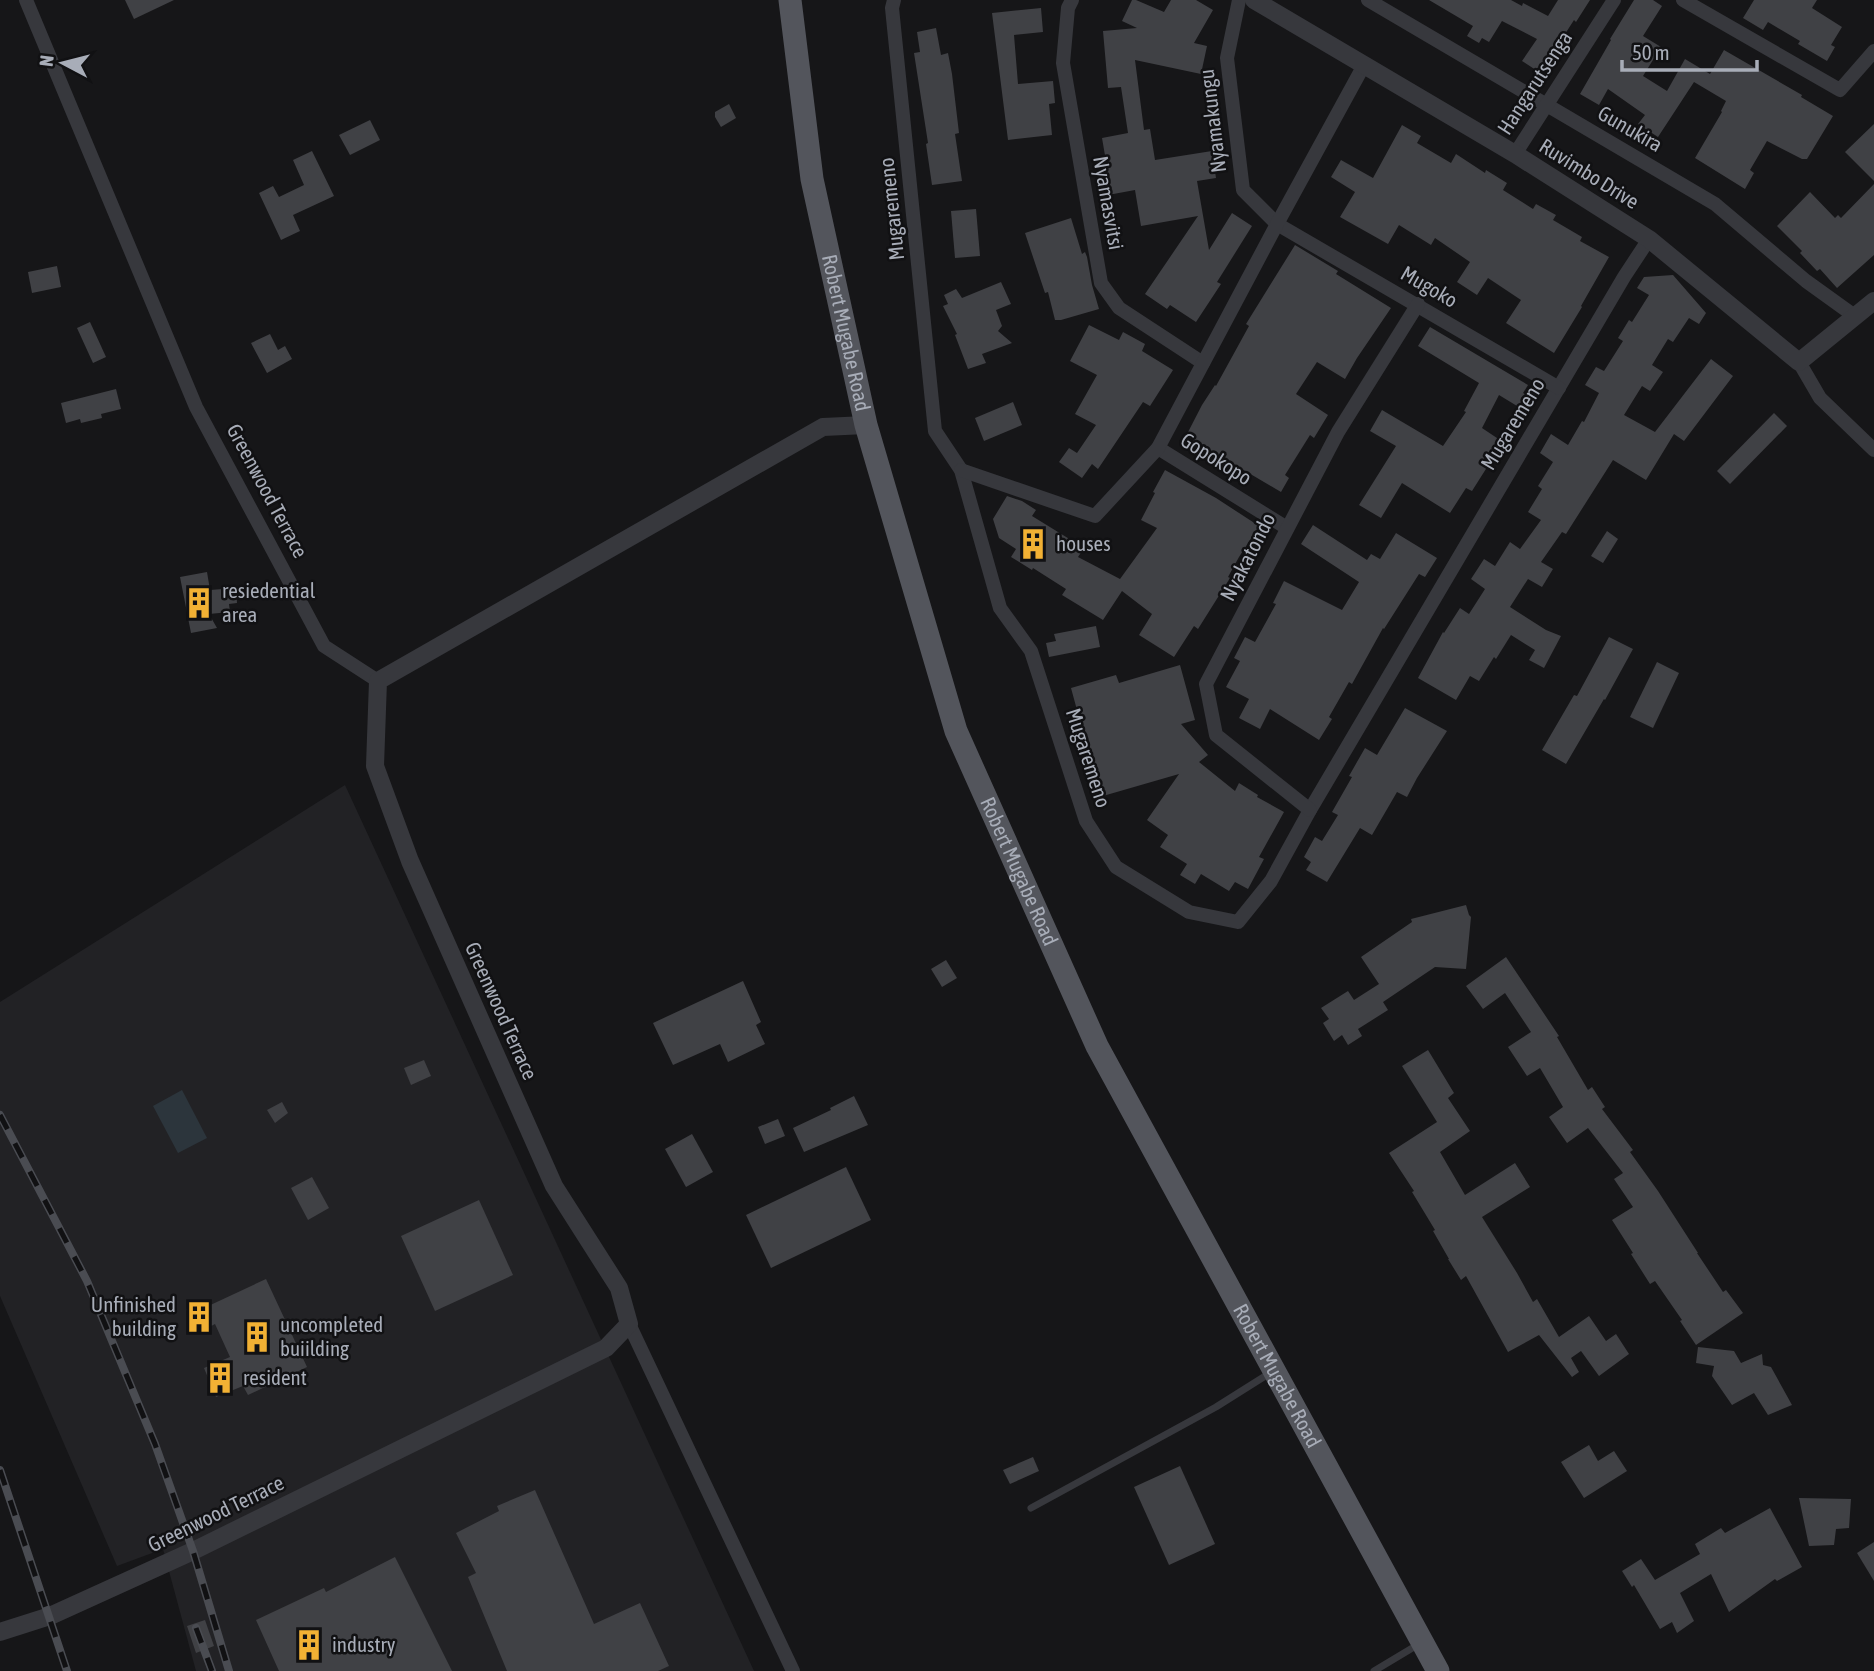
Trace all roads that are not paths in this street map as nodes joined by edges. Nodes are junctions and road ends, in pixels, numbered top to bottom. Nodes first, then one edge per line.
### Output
1 (26, 0) edge
2 (790, 0) edge
3 (894, 0) edge
4 (1072, 0) edge
5 (1239, 0) edge
6 (1254, 0) edge
7 (1367, 0) edge
8 (1614, 0) edge
9 (1683, 0) edge
10 (1874, 51) edge
11 (1364, 65) junction
12 (1545, 104) junction
13 (1515, 154) junction
14 (1277, 224) junction
15 (1649, 239) junction
16 (1874, 301) edge
17 (1418, 304) junction
18 (1856, 317) junction
19 (1799, 362) junction
20 (1203, 363) junction
21 (1559, 388) junction
22 (866, 425) junction
23 (1158, 448) junction
24 (1874, 450) edge
25 (961, 470) junction
26 (1287, 528) junction
27 (378, 681) junction
28 (1310, 810) junction
29 (629, 1324) junction
30 (1274, 1370) junction
31 (1031, 1508) dead end
32 (0, 1632) edge
33 (1422, 1642) junction
34 (793, 1671) edge
35 (1374, 1671) edge
36 (1438, 1671) edge

1 - 27 street, Greenwood Terrace
2 - 22 main road, Robert Mugabe Road
3 - 25 street, Mugaremeno
4 - 20 street, Nyamasvitsi
5 - 14 street, Nyamakungu
6 - 11 street, Ruvimbo Drive
7 - 12 street, Gunukira
8 - 12 street, Hangarutsenga
9 - 10 street
11 - 13 street, Ruvimbo Drive
11 - 14 street
12 - 13 street, Hangarutsenga
12 - 18 street, Gunukira
13 - 15 street, Ruvimbo Drive
14 - 17 street, Mugoko
14 - 20 street
15 - 19 street, Ruvimbo Drive
15 - 21 street, Mugaremeno
16 - 18 street
17 - 21 street, Mugoko
17 - 26 street, Nyakatondo
18 - 19 street
19 - 24 street
20 - 23 street
21 - 28 street, Mugaremeno
22 - 27 street
22 - 30 main road, Robert Mugabe Road
23 - 25 street
23 - 26 street, Gopokopo
25 - 28 street, Mugaremeno
26 - 28 street, Nyakatondo
27 - 29 street, Greenwood Terrace
29 - 32 street, Greenwood Terrace
29 - 34 street, Greenwood Terrace
30 - 31 lane
30 - 33 main road, Robert Mugabe Road
33 - 35 lane
33 - 36 main road, Robert Mugabe Road

